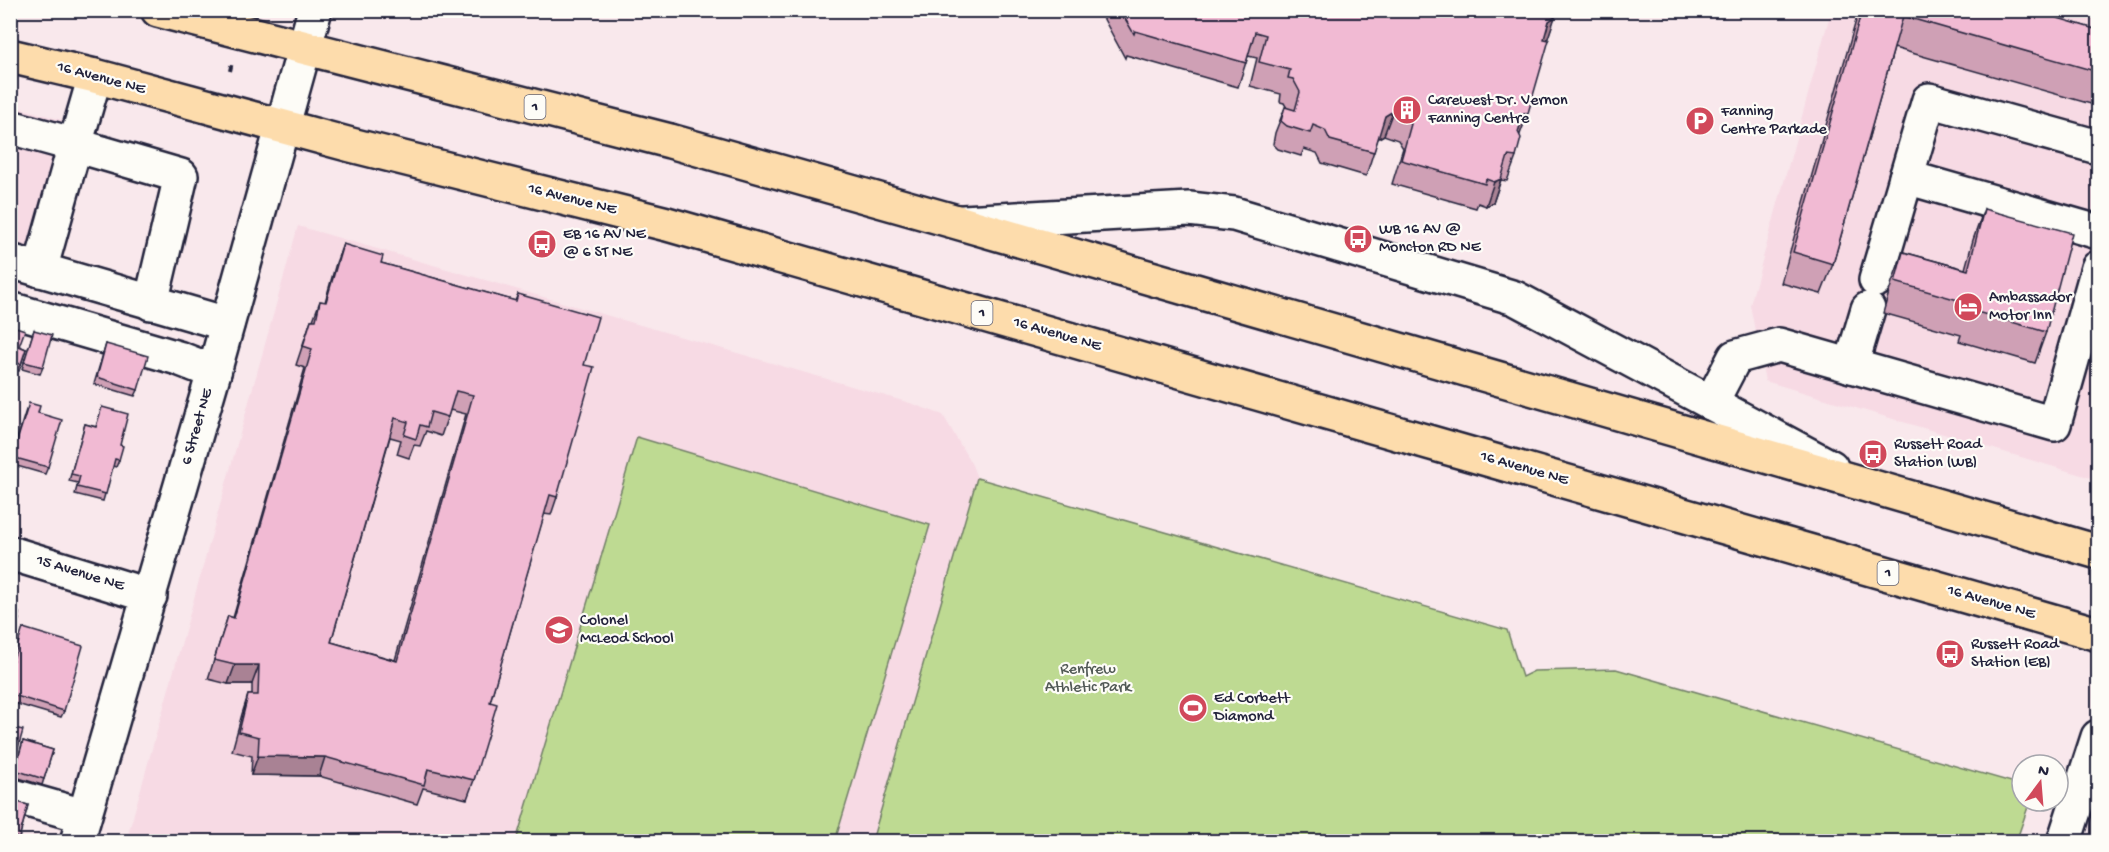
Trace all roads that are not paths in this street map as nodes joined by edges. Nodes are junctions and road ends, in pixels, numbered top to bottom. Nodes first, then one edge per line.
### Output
1 (158, 10) edge
2 (315, 10) edge
3 (216, 18) edge
4 (305, 50) junction
5 (10, 56) edge
6 (95, 76) junction
7 (283, 127) junction
8 (10, 128) edge
9 (75, 145) junction
10 (2098, 147) edge
11 (1906, 177) junction
12 (957, 222) junction
13 (2098, 232) edge
14 (25, 265) edge
15 (2098, 268) edge
16 (151, 303) junction
17 (10, 309) edge
18 (227, 324) junction
19 (1851, 366) junction
20 (214, 372) junction
21 (1711, 404) junction
22 (1859, 482) junction
23 (2098, 552) edge
24 (10, 553) edge
25 (150, 596) junction
26 (2098, 634) edge
27 (2098, 736) edge
28 (10, 795) edge
29 (80, 829) edge
30 (2064, 842) edge

1 - 3 highway, 1
2 - 4 street, 6 Street NE
3 - 4 highway, 1
4 - 7 street, 6 Street NE
4 - 12 highway, 1
5 - 6 highway, 16 Avenue NE / 1
6 - 7 highway, 16 Avenue NE / 1
6 - 9 street
7 - 18 street, 6 Street NE
7 - 26 highway, 16 Avenue NE / 1
8 - 9 street
9 - 14 street
9 - 16 street
10 - 11 street
11 - 13 street
11 - 19 street
12 - 21 street
12 - 22 highway, 1
14 - 16 street
15 - 19 street
16 - 18 street
17 - 20 street
18 - 20 street, 6 Street NE
19 - 21 street
20 - 25 street, 6 Street NE
21 - 22 street
22 - 23 highway, 1
24 - 25 street, 15 Avenue NE
25 - 29 street, 6 Street NE
27 - 30 street
28 - 29 street

